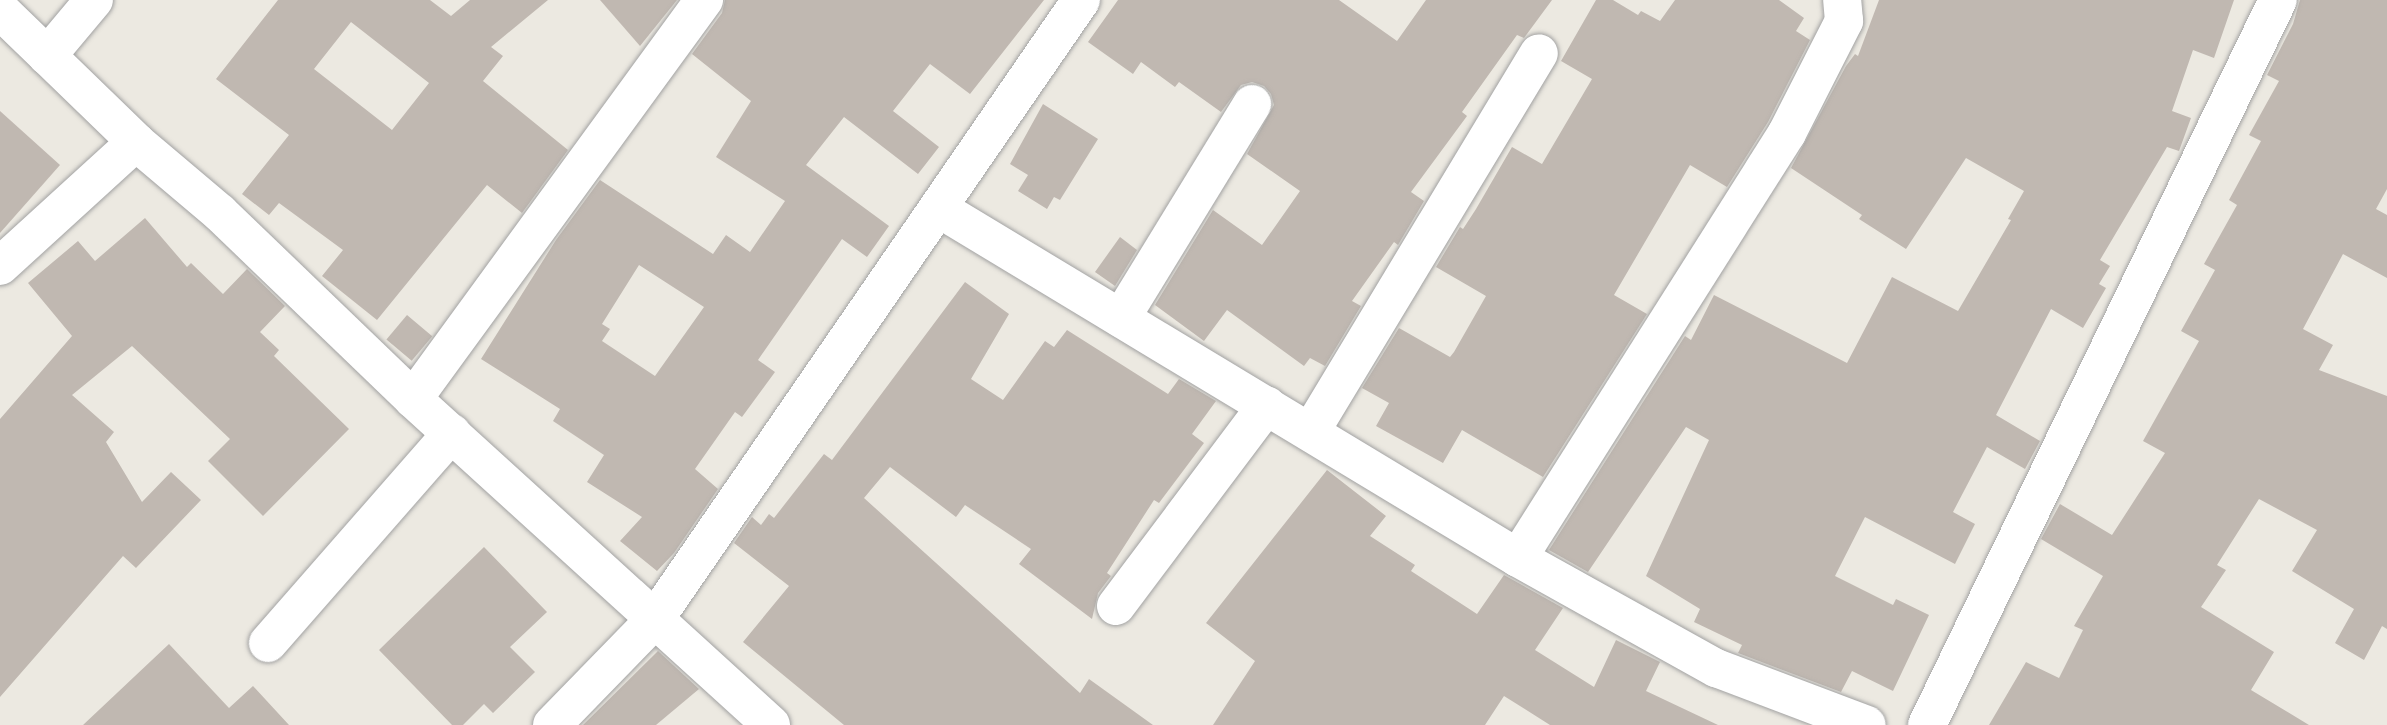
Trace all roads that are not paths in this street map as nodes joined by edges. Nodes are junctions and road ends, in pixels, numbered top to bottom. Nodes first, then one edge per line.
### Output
1 (94, 0) edge
2 (704, 0) edge
3 (1081, 0) edge
4 (1842, 0) edge
5 (2278, 0) edge
6 (0, 10) edge
7 (1539, 53) dead end
8 (47, 57) junction
9 (1252, 104) dead end
10 (136, 142) junction
11 (938, 208) junction
12 (0, 266) edge
13 (1122, 318) junction
14 (413, 399) junction
15 (1267, 405) junction
16 (1311, 431) junction
17 (452, 433) junction
18 (1518, 558) junction
19 (1116, 606) dead end
20 (655, 619) junction
21 (268, 643) dead end
22 (552, 725) edge
23 (771, 725) edge
24 (1867, 725) edge
25 (1927, 725) edge

1 - 8 street
2 - 14 street
3 - 11 street
4 - 18 street
5 - 25 street
6 - 8 street
7 - 16 street
8 - 10 street
9 - 13 street
10 - 12 street
10 - 14 street
11 - 13 street
11 - 20 street
13 - 15 street
14 - 17 street
15 - 16 street
15 - 19 street
16 - 18 street
17 - 20 street
17 - 21 street
18 - 24 street
20 - 22 street
20 - 23 street

